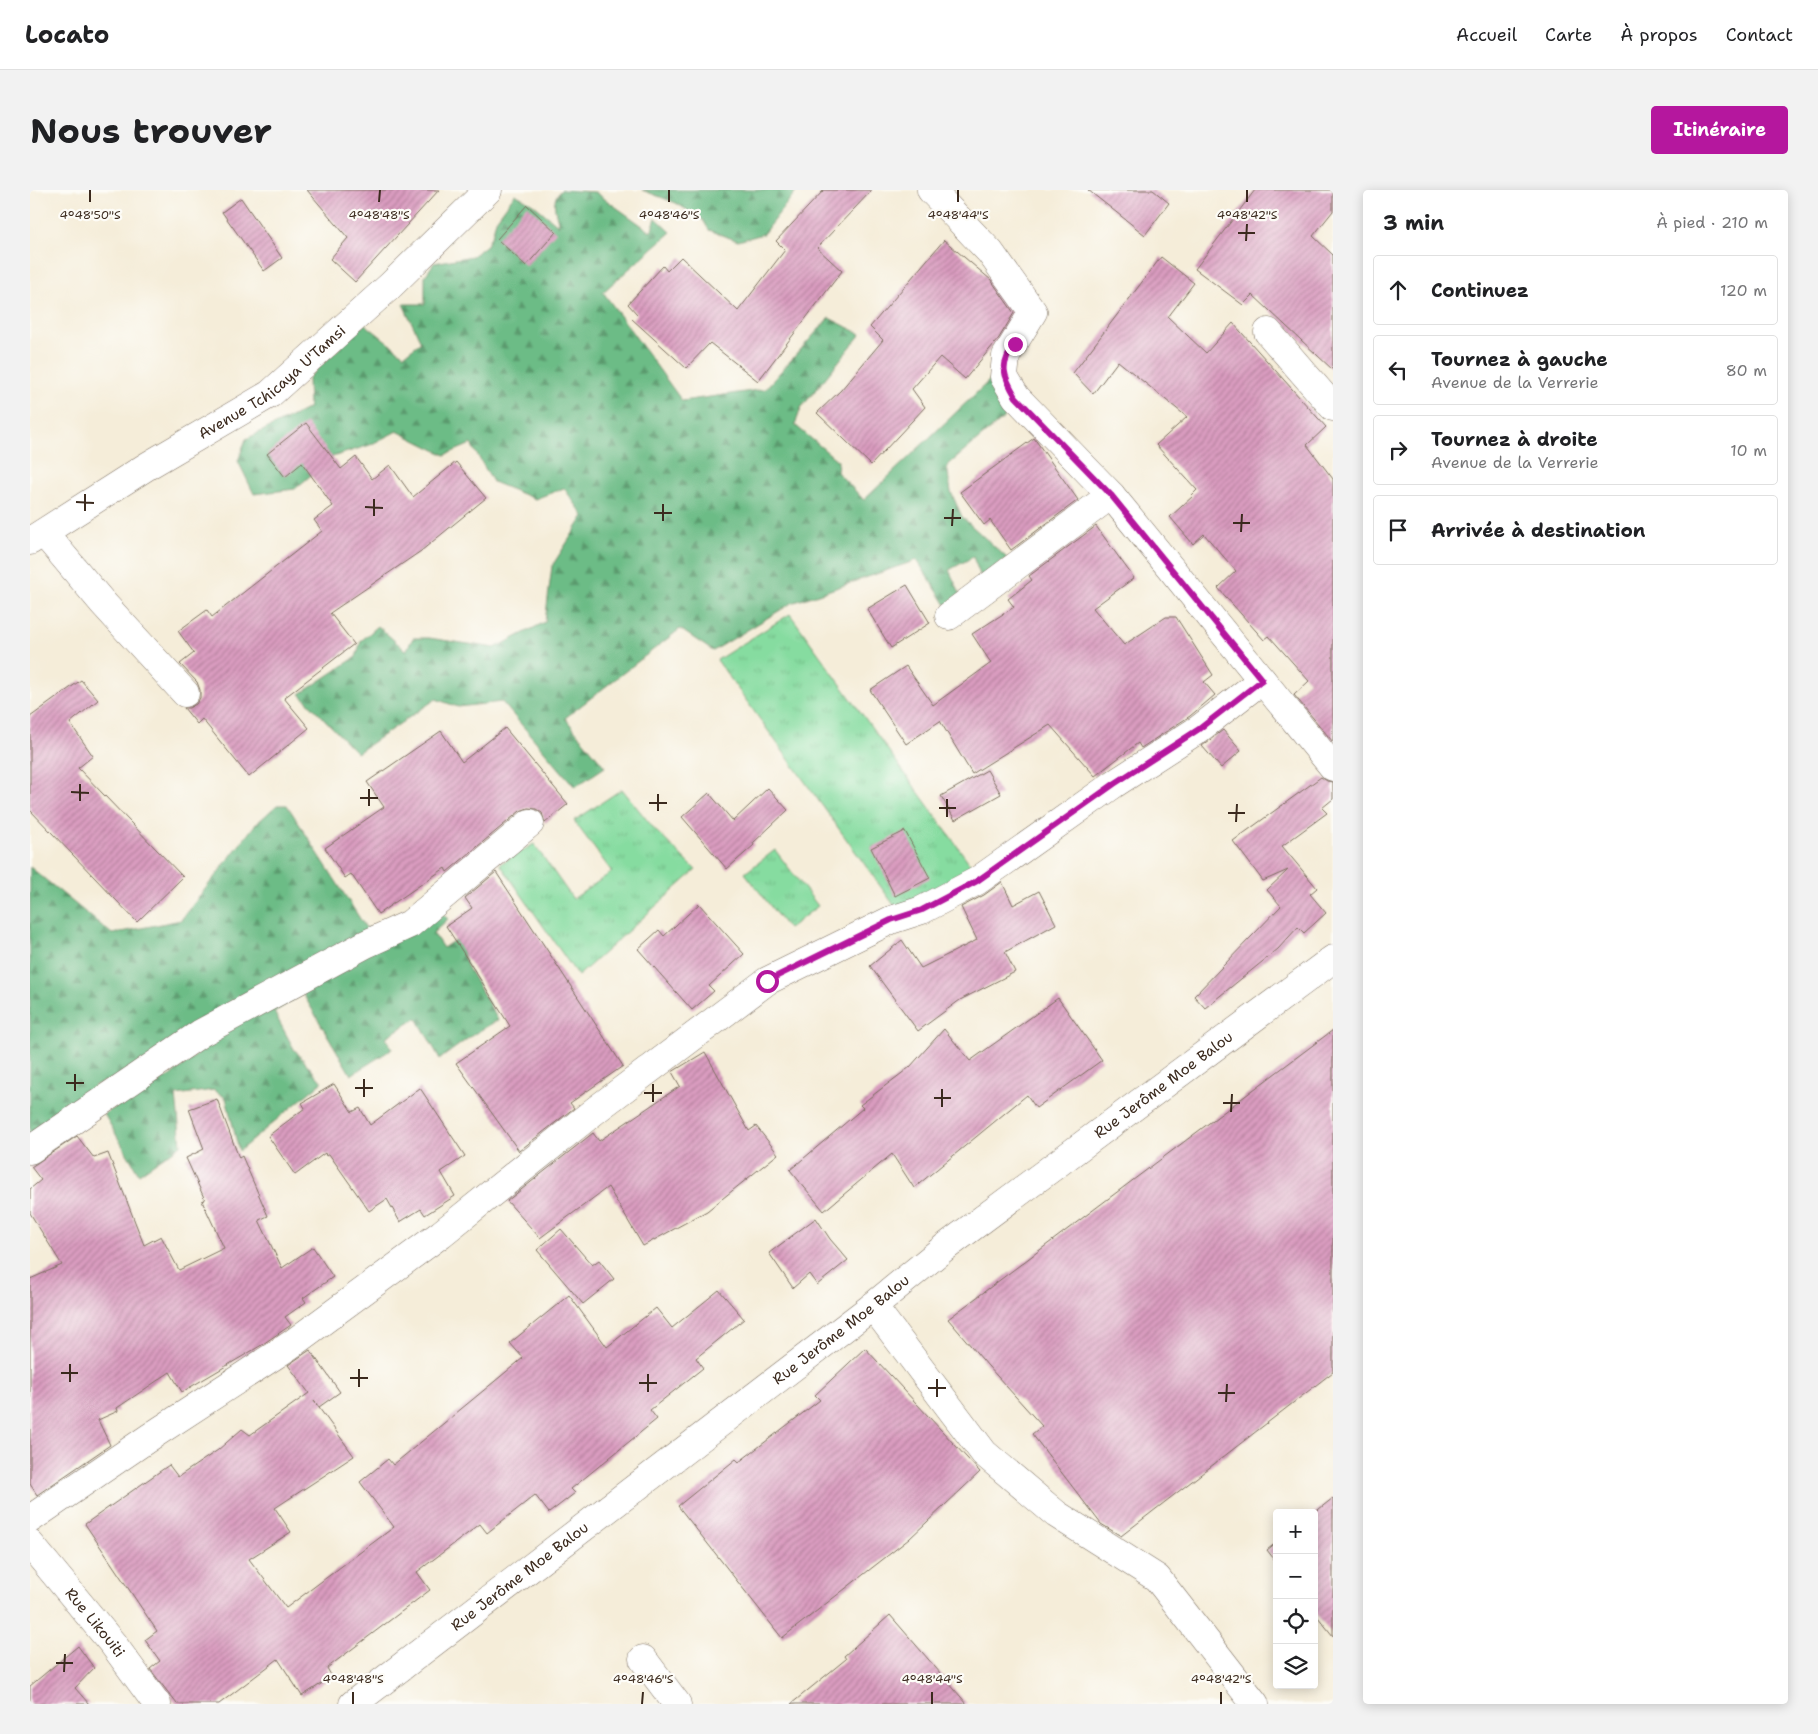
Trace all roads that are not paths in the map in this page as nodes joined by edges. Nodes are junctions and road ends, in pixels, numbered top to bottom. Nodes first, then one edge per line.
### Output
1 (488, 190) edge
2 (930, 190) edge
3 (1268, 332) dead end
4 (1333, 407) edge
5 (1111, 495) junction
6 (37, 537) edge
7 (949, 616) dead end
8 (1262, 680) junction
9 (185, 693) dead end
10 (1333, 767) edge
11 (530, 824) dead end
12 (1333, 959) edge
13 (30, 1150) edge
14 (873, 1306) junction
15 (30, 1519) edge
16 (30, 1544) edge
17 (643, 1659) dead end
18 (157, 1704) edge
19 (353, 1704) edge
20 (677, 1704) edge
21 (1255, 1704) edge

1 - 6 street, Avenue Tchicaya U'Tamsi
2 - 5 street
3 - 4 street
5 - 7 street
5 - 8 street
6 - 9 street
8 - 10 street
8 - 15 street
11 - 13 street
12 - 14 street, Rue Jerôme Moe Balou
14 - 19 street, Rue Jerôme Moe Balou
14 - 21 street
16 - 18 street, Rue Likouiti
17 - 20 street

